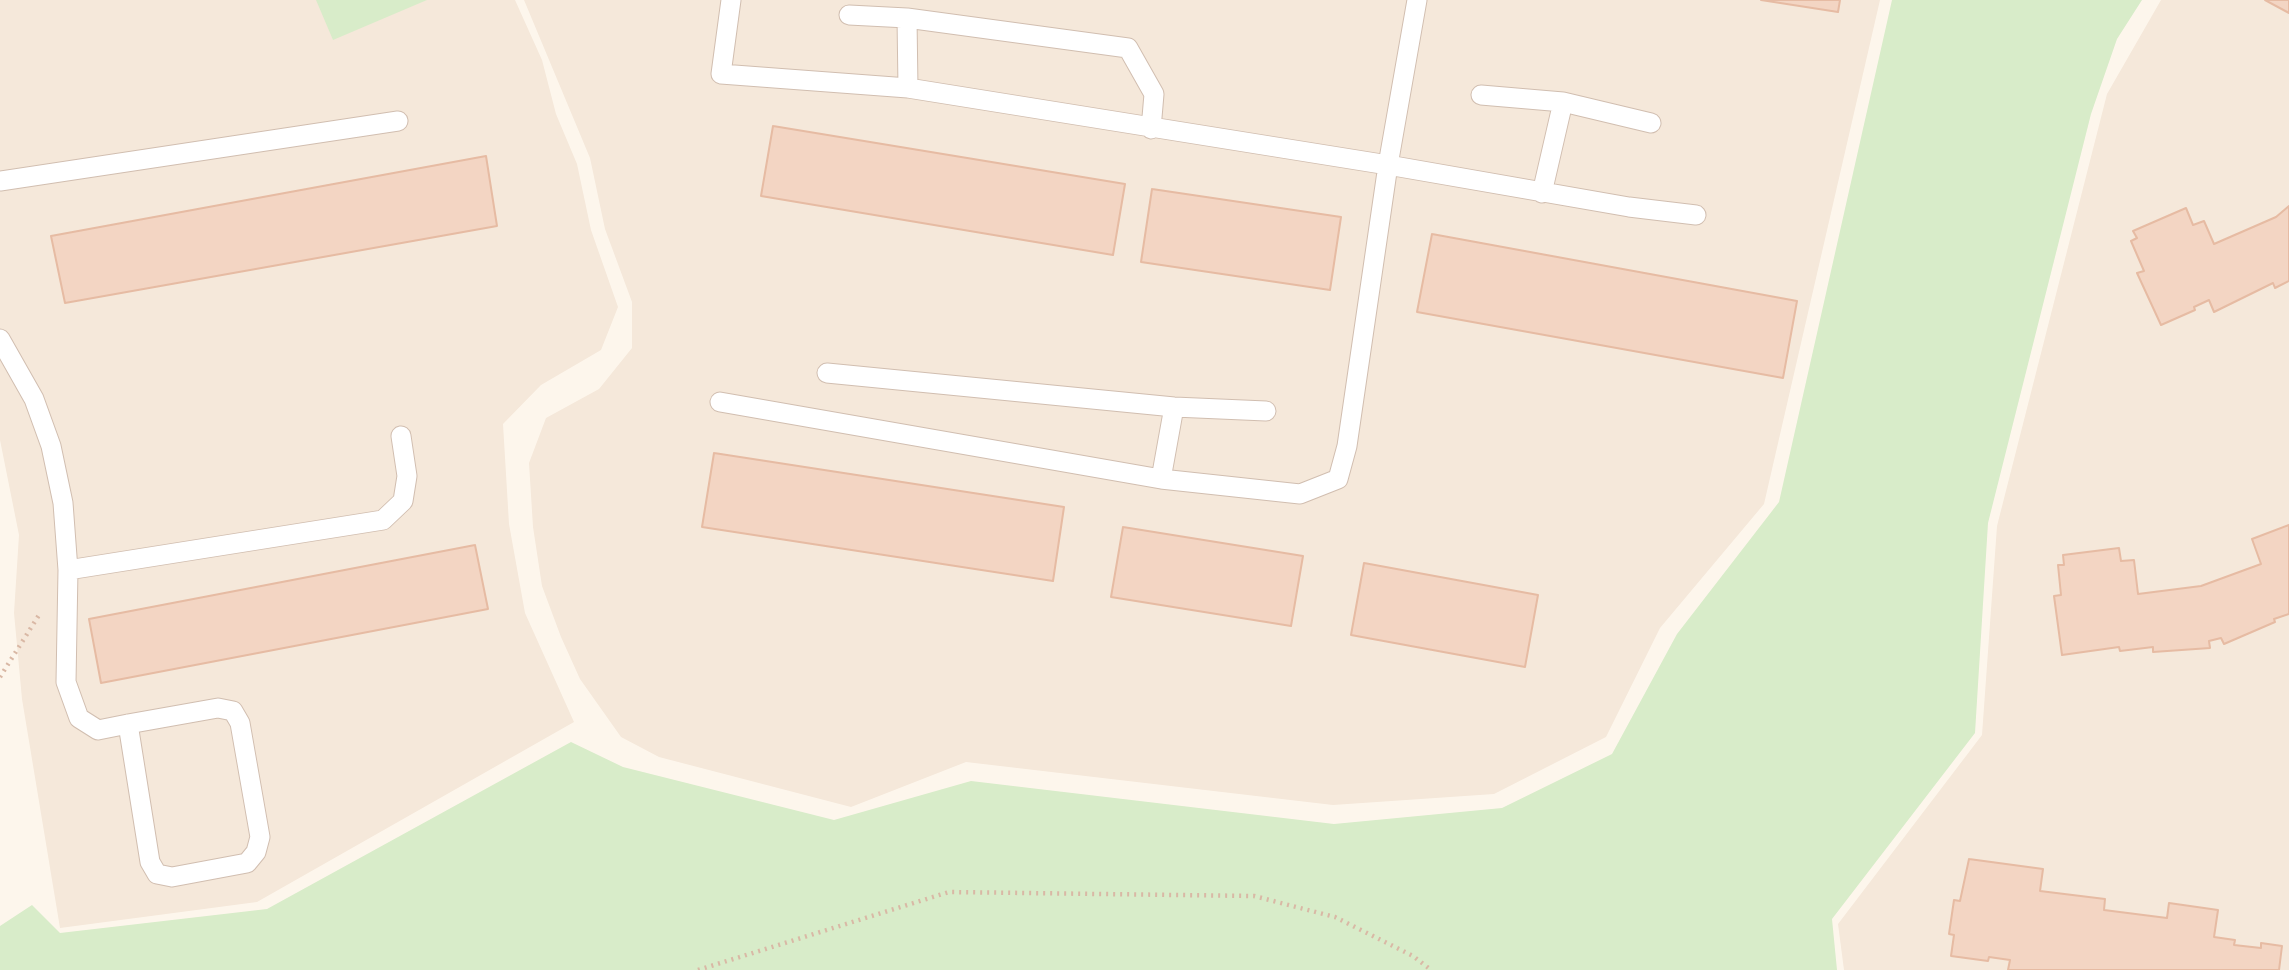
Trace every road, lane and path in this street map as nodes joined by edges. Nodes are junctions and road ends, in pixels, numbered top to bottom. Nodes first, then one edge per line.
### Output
1 (731, 0) edge
2 (1417, 0) edge
3 (849, 15) dead end
4 (908, 18) junction
5 (908, 88) junction
6 (1481, 95) dead end
7 (1563, 102) junction
8 (398, 121) dead end
9 (1651, 123) dead end
10 (1151, 129) junction
11 (1388, 165) junction
12 (0, 181) edge
13 (1542, 192) junction
14 (1696, 215) dead end
15 (0, 340) edge
16 (827, 373) dead end
17 (720, 402) dead end
18 (1174, 407) junction
19 (1265, 411) dead end
20 (401, 436) dead end
21 (1161, 479) junction
22 (68, 570) junction
23 (41, 613) dead end
24 (0, 677) edge
25 (128, 724) junction
26 (698, 970) edge
27 (1431, 970) edge

1 - 5 lane
2 - 11 lane
3 - 4 lane
4 - 5 lane
4 - 10 lane
5 - 10 lane
6 - 7 lane
7 - 9 lane
7 - 13 lane
8 - 12 lane
10 - 11 lane
11 - 13 lane
11 - 21 lane
13 - 14 lane
15 - 22 lane
16 - 18 lane
17 - 21 lane
18 - 19 lane
18 - 21 lane
20 - 22 lane
22 - 25 lane
23 - 24 path
25 - 25 lane
26 - 27 path

